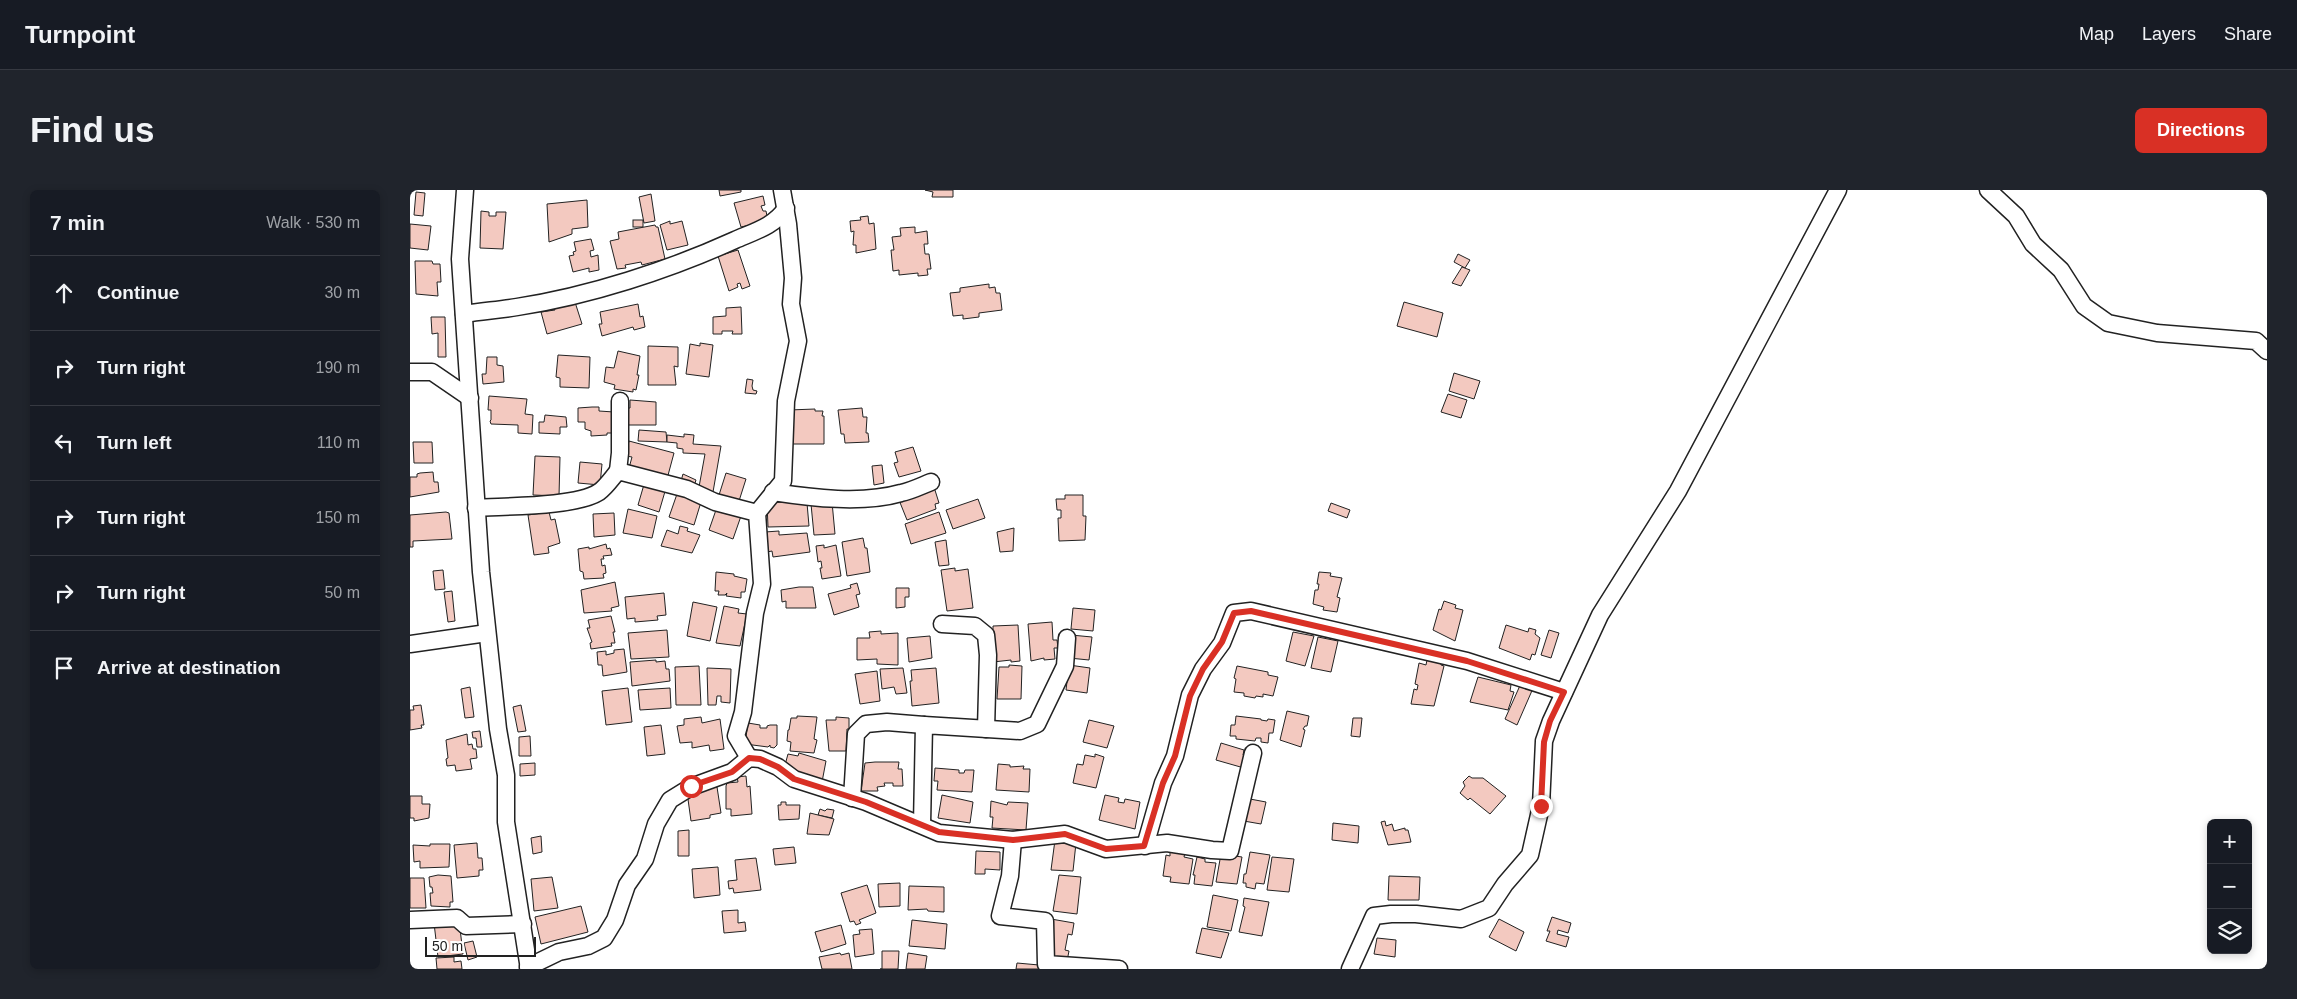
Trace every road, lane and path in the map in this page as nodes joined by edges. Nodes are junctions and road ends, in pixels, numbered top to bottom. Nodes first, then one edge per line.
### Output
1 (465, 190) edge
2 (782, 190) edge
3 (1838, 190) edge
4 (1988, 190) edge
5 (786, 208) junction
6 (464, 314) junction
7 (2267, 352) edge
8 (410, 372) edge
9 (470, 398) junction
10 (620, 401) dead end
11 (618, 471) junction
12 (931, 482) dead end
13 (773, 492) junction
14 (476, 508) junction
15 (757, 513) junction
16 (942, 624) dead end
17 (487, 633) junction
18 (1067, 638) dead end
19 (410, 644) edge
20 (1564, 692) junction
21 (924, 725) junction
22 (986, 729) junction
23 (1253, 753) dead end
24 (749, 758) junction
25 (852, 798) junction
26 (922, 825) junction
27 (1013, 840) junction
28 (1144, 846) junction
29 (410, 920) edge
30 (523, 924) junction
31 (529, 968) edge
32 (1119, 969) edge
33 (1350, 969) edge

1 - 6 street
2 - 5 street
3 - 20 street
4 - 7 street
5 - 6 street
5 - 13 street
6 - 9 street
8 - 9 street
9 - 14 street
10 - 11 street
11 - 14 street
11 - 15 street
12 - 13 street
13 - 15 street
14 - 17 street
15 - 24 street
16 - 22 street
17 - 19 street
17 - 30 street
18 - 22 street
20 - 28 street
20 - 33 street
21 - 22 street
21 - 25 street
21 - 26 street
23 - 28 street
24 - 25 street
24 - 31 street
25 - 26 street
26 - 27 street
27 - 28 street
27 - 32 street
29 - 30 street
30 - 31 street

